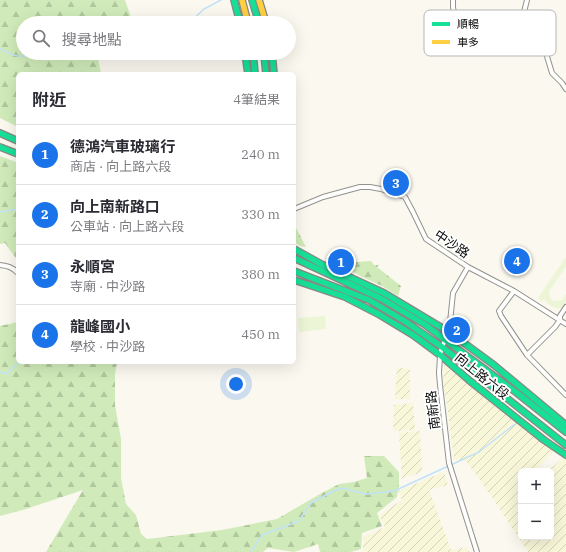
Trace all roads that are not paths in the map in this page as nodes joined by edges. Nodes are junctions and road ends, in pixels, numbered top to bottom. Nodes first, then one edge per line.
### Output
1 (234, 0) edge
2 (242, 0) edge
3 (252, 0) edge
4 (259, 0) edge
5 (453, 0) edge
6 (527, 0) edge
7 (453, 10) edge
8 (524, 10) edge
9 (238, 16) edge
10 (246, 16) edge
11 (257, 16) edge
12 (264, 16) edge
13 (547, 56) edge
14 (247, 60) edge
15 (254, 60) edge
16 (265, 60) edge
17 (273, 60) edge
18 (248, 72) edge
19 (255, 72) edge
20 (266, 72) edge
21 (274, 72) edge
22 (566, 88) edge
23 (0, 133) edge
24 (16, 140) edge
25 (0, 146) edge
26 (16, 153) edge
27 (296, 207) edge
28 (296, 250) edge
29 (296, 259) edge
30 (0, 266) edge
31 (468, 267) junction
32 (16, 270) edge
33 (296, 272) edge
34 (296, 281) edge
35 (514, 291) junction
36 (566, 307) edge
37 (560, 320) junction
38 (566, 324) edge
39 (449, 332) junction
40 (446, 339) junction
41 (442, 347) junction
42 (527, 355) junction
43 (440, 356) junction
44 (566, 394) edge
45 (566, 426) edge
46 (566, 432) edge
47 (566, 445) edge
48 (566, 456) edge
49 (476, 552) edge

1 - 9 main road
2 - 10 main road
3 - 11 main road
4 - 12 main road
5 - 7 street
6 - 8 street
13 - 22 street
14 - 18 main road
15 - 19 main road
16 - 20 main road
17 - 21 main road
23 - 24 main road
25 - 26 main road
27 - 31 street, 中沙路
28 - 39 main road, 向上路六段
29 - 40 main road, 向上路六段
30 - 32 street
31 - 35 street, 中沙路
31 - 39 street, 南新路
33 - 41 main road, 向上路六段
34 - 43 main road, 向上路六段
35 - 37 street, 中沙路
35 - 42 street
36 - 37 street
37 - 38 street, 中沙路
37 - 42 street
39 - 40 street, 南新路
39 - 45 main road, 向上路六段
40 - 41 street, 南新路
40 - 46 main road, 向上路六段
41 - 43 street, 南新路
41 - 47 main road, 向上路六段
42 - 44 street
43 - 48 main road, 向上路六段
43 - 49 street, 南新路

